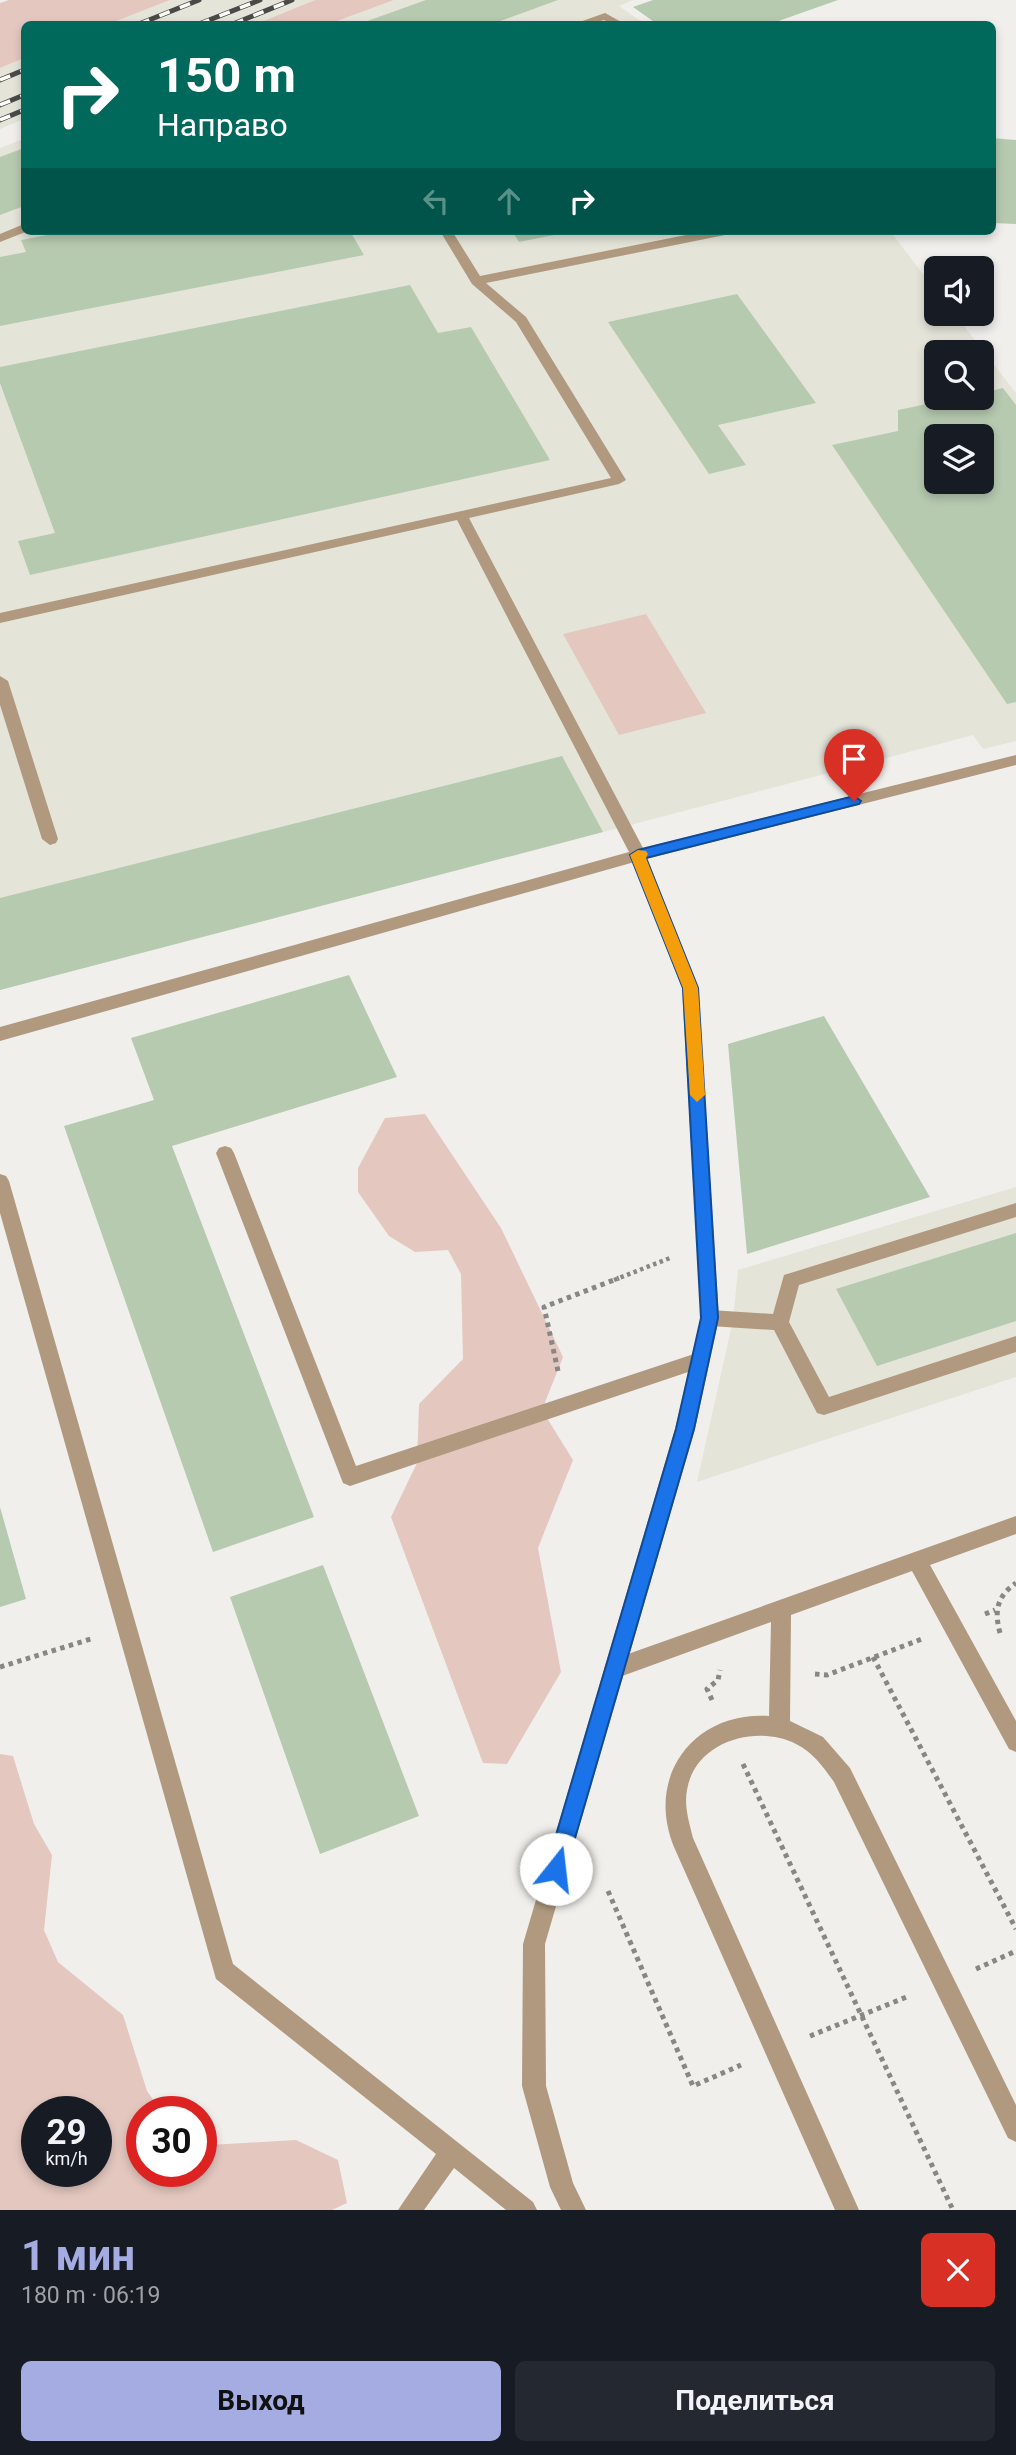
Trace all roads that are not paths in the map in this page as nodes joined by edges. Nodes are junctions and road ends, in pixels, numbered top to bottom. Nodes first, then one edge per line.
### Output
1 (589, 21) edge
2 (614, 21) edge
3 (21, 229) edge
4 (448, 235) edge
5 (705, 235) edge
6 (0, 238) edge
7 (476, 281) junction
8 (461, 515) junction
9 (0, 618) edge
10 (1, 689) edge
11 (1016, 760) edge
12 (50, 839) dead end
13 (638, 855) junction
14 (0, 1034) edge
15 (225, 1153) dead end
16 (0, 1181) edge
17 (1016, 1210) edge
18 (710, 1318) junction
19 (780, 1322) junction
20 (1016, 1344) edge
21 (700, 1360) junction
22 (1016, 1525) edge
23 (917, 1562) junction
24 (781, 1609) junction
25 (614, 1669) junction
26 (779, 1727) junction
27 (1016, 1742) edge
28 (1016, 2130) edge
29 (452, 2151) junction
30 (410, 2210) edge
31 (525, 2210) edge
32 (574, 2210) edge
33 (847, 2210) edge

1 - 2 street
3 - 6 street
4 - 7 street
5 - 7 street
7 - 8 street
8 - 9 street
8 - 13 street
10 - 12 street
11 - 13 street
13 - 14 street
13 - 18 street
15 - 21 street
16 - 29 street
17 - 19 street
18 - 19 street
18 - 21 street
19 - 20 street
21 - 25 street
22 - 23 street
23 - 24 street
23 - 27 street
24 - 25 street
24 - 26 street
25 - 32 street
26 - 28 street
26 - 33 street
29 - 30 street
29 - 31 street

